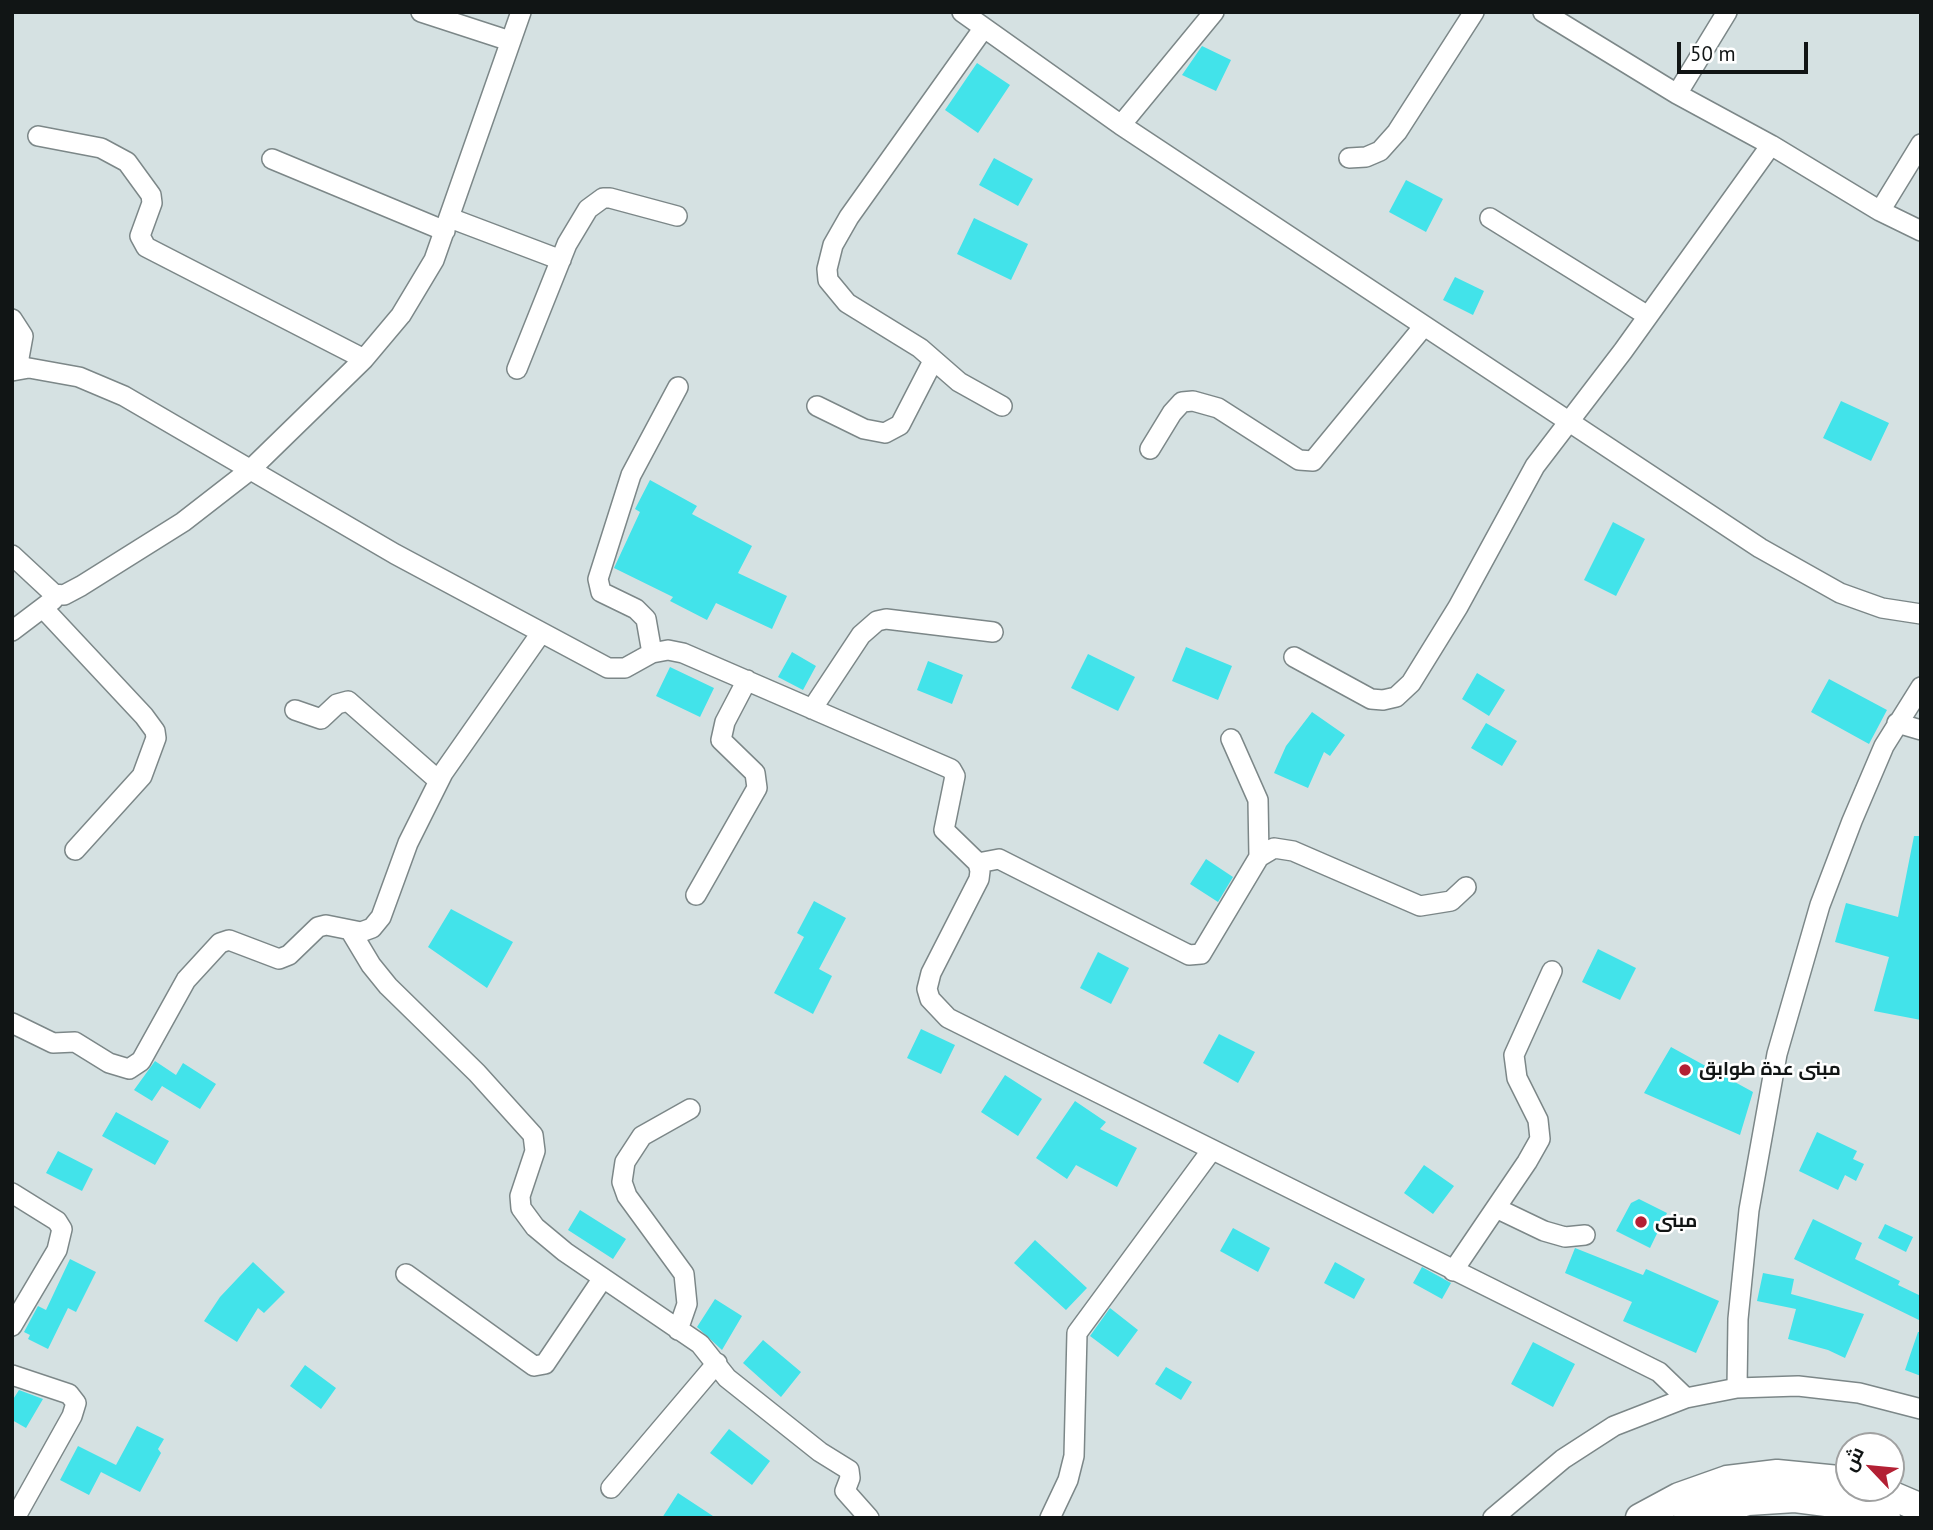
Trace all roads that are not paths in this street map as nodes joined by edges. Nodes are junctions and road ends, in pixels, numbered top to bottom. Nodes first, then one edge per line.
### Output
1 (421, 12) edge
2 (521, 12) edge
3 (962, 12) edge
4 (1214, 12) edge
5 (1474, 12) edge
6 (1543, 12) edge
7 (1727, 12) edge
8 (983, 29) junction
9 (510, 41) junction
10 (1676, 94) junction
11 (1121, 125) junction
12 (38, 136) dead end
13 (1921, 144) edge
14 (1771, 145) junction
15 (1349, 158) dead end
16 (272, 159) dead end
17 (1880, 211) junction
18 (677, 216) dead end
19 (1490, 218) dead end
20 (448, 225) junction
21 (1921, 231) edge
22 (561, 260) junction
23 (1648, 316) junction
24 (12, 319) edge
25 (1424, 326) junction
26 (364, 359) junction
27 (933, 361) junction
28 (517, 369) dead end
29 (15, 370) edge
30 (678, 387) dead end
31 (817, 406) dead end
32 (1002, 406) dead end
33 (1569, 421) junction
34 (1150, 449) dead end
35 (250, 470) junction
36 (12, 555) edge
37 (59, 596) junction
38 (43, 608) junction
39 (1921, 614) edge
40 (12, 631) edge
41 (993, 632) dead end
42 (541, 633) junction
43 (652, 653) junction
44 (1294, 657) dead end
45 (747, 680) junction
46 (1921, 687) edge
47 (812, 709) junction
48 (295, 710) dead end
49 (1897, 723) junction
50 (1921, 730) edge
51 (1231, 739) dead end
52 (439, 782) junction
53 (75, 850) dead end
54 (1259, 857) junction
55 (978, 863) junction
56 (1466, 887) dead end
57 (696, 895) dead end
58 (351, 930) junction
59 (1552, 971) dead end
60 (12, 1023) edge
61 (690, 1109) dead end
62 (1211, 1150) junction
63 (12, 1193) edge
64 (1496, 1208) junction
65 (1585, 1235) dead end
66 (1453, 1271) junction
67 (406, 1274) dead end
68 (603, 1278) junction
69 (12, 1326) edge
70 (678, 1330) junction
71 (717, 1363) junction
72 (12, 1376) edge
73 (1737, 1388) junction
74 (1686, 1398) junction
75 (1921, 1409) edge
76 (1835, 1480) edge
77 (611, 1488) dead end
78 (15, 1518) edge
79 (869, 1518) edge
80 (1050, 1518) edge
81 (1493, 1518) edge
82 (1640, 1518) edge
83 (1688, 1518) edge
84 (1886, 1518) edge

1 - 9 street
2 - 9 street
3 - 8 street
4 - 11 street
5 - 15 street
6 - 10 street
7 - 10 street
8 - 11 street
8 - 27 street
9 - 20 street
10 - 14 street
11 - 25 street
12 - 26 street
13 - 17 street
14 - 17 street
14 - 23 street
16 - 20 street
17 - 21 street
18 - 22 street
19 - 23 street
20 - 22 street
20 - 26 street
22 - 28 street
23 - 33 street
24 - 29 street
25 - 33 street
25 - 34 street
26 - 35 street
27 - 31 street
27 - 32 street
29 - 35 street
30 - 43 street
33 - 39 street
33 - 44 street
35 - 37 street
35 - 42 street
36 - 37 street
37 - 38 street
38 - 40 street
38 - 53 street
41 - 47 street
42 - 43 street
42 - 52 street
43 - 45 street
45 - 47 street
45 - 57 street
46 - 49 street
47 - 55 street
48 - 52 street
49 - 50 street
49 - 73 street
51 - 54 street
52 - 58 street
54 - 55 street
54 - 56 street
55 - 62 street
58 - 60 street
58 - 68 street
59 - 64 street
61 - 70 street
62 - 66 street
62 - 80 street
63 - 69 street
64 - 65 street
64 - 66 street
66 - 74 street
67 - 68 street
68 - 70 street
70 - 71 street
71 - 77 street
71 - 79 street
72 - 78 street
73 - 74 street
73 - 75 street
74 - 81 street
76 - 82 highway
83 - 84 highway

